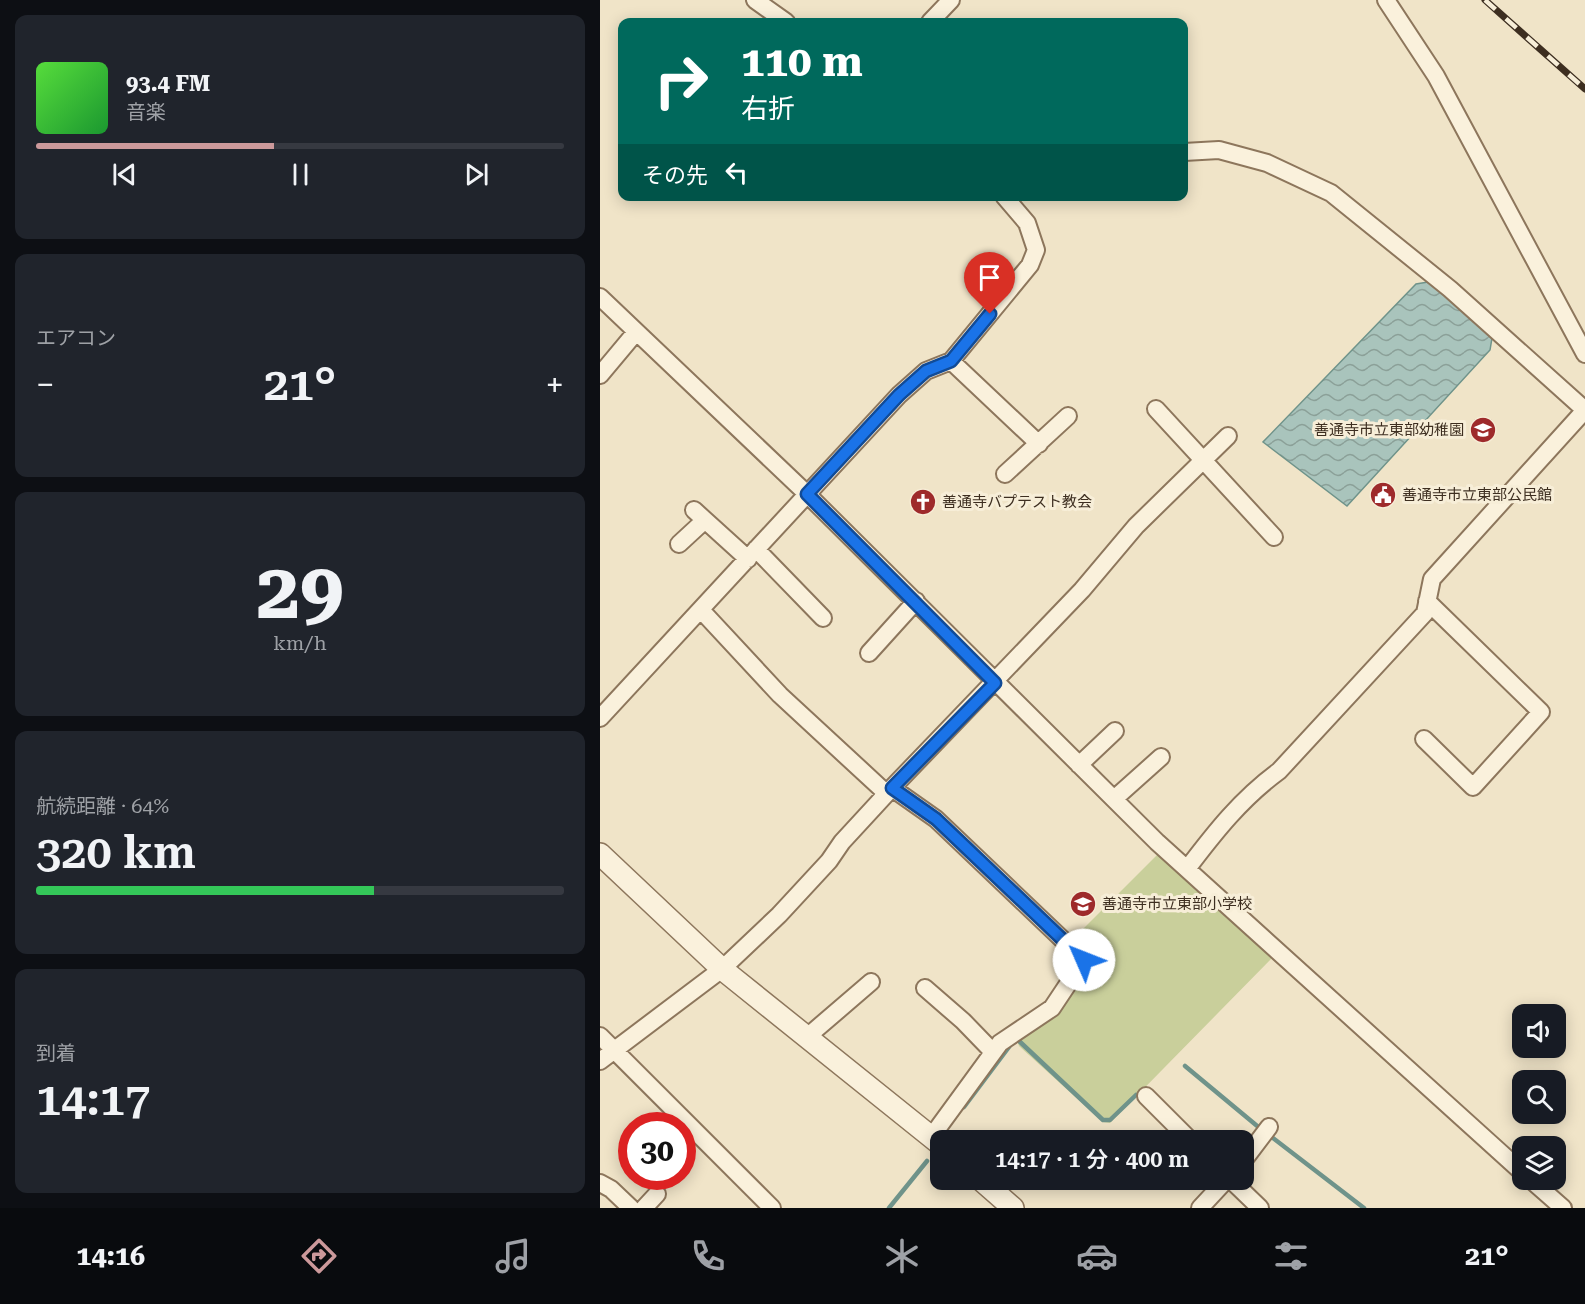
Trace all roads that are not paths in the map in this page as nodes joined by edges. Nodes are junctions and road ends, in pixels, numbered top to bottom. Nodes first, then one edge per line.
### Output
1 (755, 0) edge
2 (951, 0) edge
3 (1386, 0) edge
4 (780, 18) edge
5 (934, 18) edge
6 (1188, 152) edge
7 (1008, 201) edge
8 (600, 297) edge
9 (636, 332) junction
10 (1585, 354) edge
11 (951, 361) junction
12 (600, 375) edge
13 (1156, 409) dead end
14 (1585, 410) edge
15 (1068, 416) dead end
16 (1228, 436) dead end
17 (1039, 444) junction
18 (1203, 461) junction
19 (1005, 474) dead end
20 (807, 494) junction
21 (1274, 537) dead end
22 (679, 543) dead end
23 (752, 554) junction
24 (916, 601) junction
25 (1427, 601) junction
26 (701, 610) junction
27 (823, 618) dead end
28 (869, 653) dead end
29 (995, 683) junction
30 (600, 718) edge
31 (1115, 731) dead end
32 (1424, 739) dead end
33 (1161, 757) dead end
34 (1079, 765) junction
35 (889, 790) junction
36 (1114, 800) junction
37 (600, 854) edge
38 (1187, 869) junction
39 (722, 969) junction
40 (871, 982) dead end
41 (925, 988) dead end
42 (600, 1036) edge
43 (807, 1037) junction
44 (615, 1049) junction
45 (993, 1052) junction
46 (600, 1061) edge
47 (1146, 1096) dead end
48 (942, 1130) edge
49 (1180, 1130) edge
50 (1267, 1131) dead end
51 (930, 1135) edge
52 (1254, 1147) edge
53 (1512, 1163) edge
54 (600, 1183) edge
55 (993, 1190) edge
56 (1218, 1190) edge
57 (1241, 1190) edge
58 (1543, 1190) edge
59 (657, 1194) dead end
60 (631, 1208) edge
61 (644, 1208) edge
62 (772, 1208) edge
63 (1013, 1208) edge
64 (1200, 1208) edge
65 (1260, 1208) edge
66 (1563, 1208) edge

1 - 4 street
2 - 5 street
3 - 10 street
6 - 14 street
7 - 11 street
8 - 9 street
9 - 12 street
9 - 20 street
11 - 17 street
11 - 20 street
13 - 18 street
14 - 25 street
15 - 17 street
16 - 18 street
17 - 19 street
18 - 21 street
18 - 29 street
20 - 23 street
20 - 24 street
22 - 23 street
23 - 26 street
23 - 27 street
24 - 28 street
24 - 29 street
25 - 32 street
25 - 38 street
26 - 30 street
26 - 35 street
29 - 34 street
29 - 35 street
31 - 34 street
33 - 36 street
34 - 36 street
35 - 39 street
35 - 45 street
36 - 38 street
37 - 39 street
38 - 53 street
39 - 43 street
39 - 44 street
40 - 43 street
41 - 45 street
42 - 44 street
43 - 51 street
44 - 46 street
44 - 62 street
45 - 48 street
47 - 49 street
50 - 52 street
54 - 60 street
55 - 63 street
56 - 64 street
57 - 65 street
58 - 66 street
59 - 61 street

